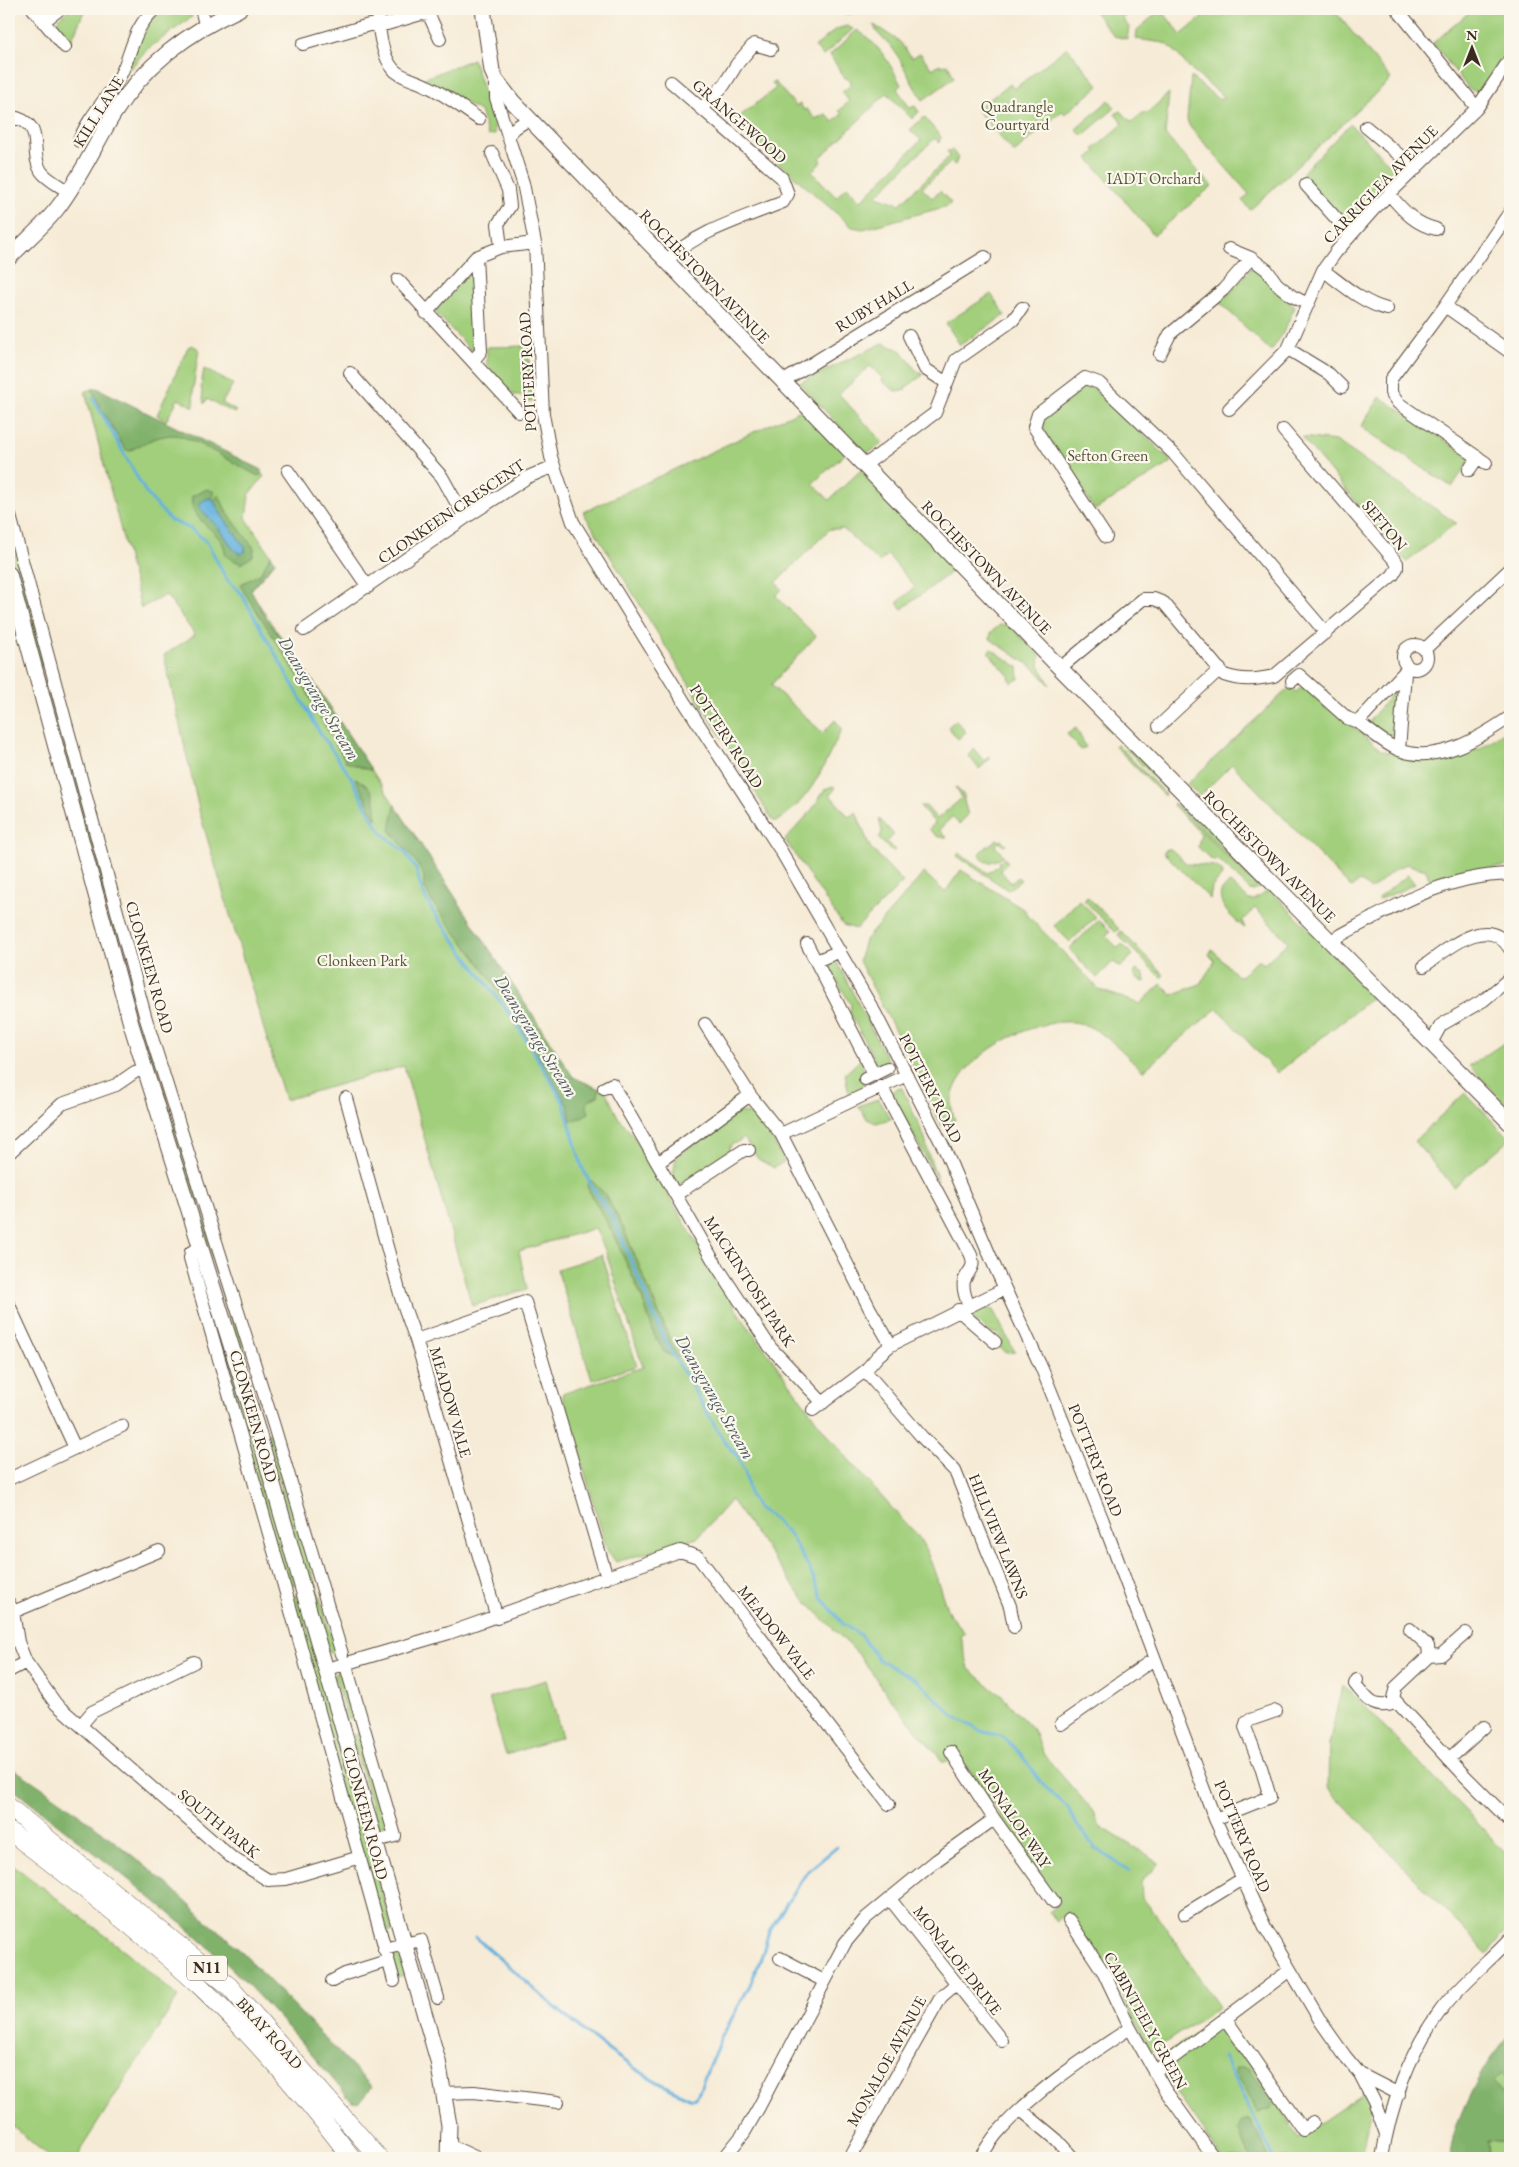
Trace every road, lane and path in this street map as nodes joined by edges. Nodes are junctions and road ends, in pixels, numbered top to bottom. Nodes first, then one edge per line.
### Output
1 (33, 9) edge
2 (60, 9) edge
3 (155, 9) edge
4 (200, 9) edge
5 (239, 9) edge
6 (379, 9) edge
7 (483, 9) edge
8 (1397, 9) edge
9 (43, 22) junction
10 (205, 24) junction
11 (378, 25) junction
12 (440, 39) dead end
13 (303, 44) dead end
14 (65, 46) dead end
15 (771, 49) dead end
16 (1510, 59) edge
17 (496, 80) junction
18 (671, 82) dead end
19 (1477, 108) junction
20 (701, 109) junction
21 (479, 118) dead end
22 (529, 119) junction
23 (9, 120) edge
24 (1366, 127) dead end
25 (508, 136) junction
26 (78, 141) dead end
27 (492, 153) dead end
28 (1416, 169) junction
29 (1306, 185) dead end
30 (69, 192) junction
31 (1389, 194) junction
32 (1510, 212) edge
33 (1436, 228) dead end
34 (1351, 235) junction
35 (535, 243) junction
36 (501, 247) junction
37 (1229, 249) dead end
38 (984, 257) dead end
39 (9, 258) edge
40 (476, 258) junction
41 (1251, 258) junction
42 (666, 261) junction
43 (1323, 270) junction
44 (398, 280) dead end
45 (1308, 304) junction
46 (1445, 306) junction
47 (1022, 308) dead end
48 (1387, 309) dead end
49 (426, 313) junction
50 (909, 336) dead end
51 (1288, 348) junction
52 (1510, 352) edge
53 (1160, 354) dead end
54 (473, 361) junction
55 (350, 373) dead end
56 (782, 382) junction
57 (947, 383) junction
58 (1342, 387) dead end
59 (1229, 409) dead end
60 (519, 412) dead end
61 (1283, 430) dead end
62 (865, 465) junction
63 (554, 466) junction
64 (1468, 470) dead end
65 (288, 471) dead end
66 (9, 512) edge
67 (465, 518) junction
68 (1106, 537) dead end
69 (1510, 569) edge
70 (9, 574) edge
71 (368, 587) junction
72 (304, 630) dead end
73 (1326, 633) junction
74 (1060, 668) junction
75 (1220, 669) junction
76 (1407, 670) junction
77 (51, 672) junction
78 (36, 677) junction
79 (1292, 681) dead end
80 (1510, 717) edge
81 (1358, 722) junction
82 (1159, 726) dead end
83 (1399, 750) junction
84 (1510, 874) edge
85 (1330, 941) junction
86 (806, 944) dead end
87 (1510, 949) edge
88 (840, 951) junction
89 (816, 962) junction
90 (1424, 966) dead end
91 (1510, 978) edge
92 (705, 1024) dead end
93 (1431, 1043) junction
94 (887, 1068) dead end
95 (145, 1069) junction
96 (907, 1075) junction
97 (881, 1086) junction
98 (604, 1088) dead end
99 (750, 1095) junction
100 (346, 1098) dead end
101 (1510, 1123) edge
102 (781, 1134) junction
103 (749, 1150) dead end
104 (9, 1153) edge
105 (658, 1163) junction
106 (193, 1172) junction
107 (179, 1178) junction
108 (677, 1194) junction
109 (201, 1248) junction
110 (1004, 1289) junction
111 (9, 1305) edge
112 (964, 1308) junction
113 (416, 1340) junction
114 (995, 1342) dead end
115 (891, 1345) junction
116 (865, 1371) junction
117 (122, 1426) dead end
118 (274, 1426) junction
119 (258, 1432) junction
120 (75, 1448) junction
121 (9, 1479) edge
122 (160, 1551) dead end
123 (607, 1578) junction
124 (306, 1595) junction
125 (288, 1600) junction
126 (11, 1608) edge
127 (497, 1618) junction
128 (1014, 1627) dead end
129 (1410, 1629) dead end
130 (1466, 1633) dead end
131 (342, 1654) dead end
132 (1429, 1656) junction
133 (1154, 1659) junction
134 (26, 1662) junction
135 (194, 1662) dead end
136 (327, 1669) junction
137 (347, 1669) dead end
138 (9, 1671) edge
139 (1357, 1680) dead end
140 (1396, 1703) junction
141 (1276, 1711) dead end
142 (81, 1724) junction
143 (1062, 1724) dead end
144 (1484, 1727) dead end
145 (951, 1752) dead end
146 (1449, 1759) junction
147 (889, 1804) dead end
148 (9, 1807) edge
149 (994, 1818) junction
150 (1215, 1819) junction
151 (1510, 1821) edge
152 (9, 1831) edge
153 (376, 1841) junction
154 (360, 1857) junction
155 (1242, 1879) junction
156 (890, 1899) junction
157 (1054, 1902) dead end
158 (1185, 1914) dead end
159 (1069, 1920) dead end
160 (1510, 1939) edge
161 (405, 1942) junction
162 (386, 1955) junction
163 (780, 1958) dead end
164 (1290, 1970) junction
165 (332, 1981) dead end
166 (394, 1981) dead end
167 (824, 1981) junction
168 (956, 1984) junction
169 (438, 1998) dead end
170 (1225, 2018) junction
171 (1130, 2028) junction
172 (1002, 2040) dead end
173 (1154, 2072) junction
174 (1360, 2074) junction
175 (445, 2093) junction
176 (1399, 2094) junction
177 (558, 2102) dead end
178 (1021, 2110) junction
179 (1313, 2122) dead end
180 (1386, 2134) junction
181 (362, 2139) junction
182 (448, 2152) edge
183 (352, 2158) edge
184 (366, 2158) edge
185 (379, 2158) edge
186 (477, 2158) edge
187 (724, 2158) edge
188 (850, 2158) edge
189 (980, 2158) edge
190 (1073, 2158) edge
191 (1214, 2158) edge
192 (1382, 2158) edge

1 - 9 street
2 - 9 street
3 - 26 street
4 - 10 street
5 - 10 main road, KILL LANE
6 - 11 street
7 - 17 main road, ROCHESTOWN AVENUE
8 - 19 street
9 - 14 street
10 - 30 main road, KILL LANE
11 - 12 street
11 - 13 street
11 - 21 street
15 - 20 street
16 - 19 street, CARRIGLEA AVENUE
17 - 22 main road, ROCHESTOWN AVENUE
17 - 25 street, POTTERY ROAD
18 - 20 street, GRANGEWOOD
19 - 28 street, CARRIGLEA AVENUE
20 - 42 street, GRANGEWOOD
22 - 25 street
22 - 42 main road, ROCHESTOWN AVENUE
23 - 30 street
24 - 28 street
25 - 35 street, POTTERY ROAD
27 - 36 street
28 - 31 street, CARRIGLEA AVENUE
29 - 34 street
30 - 39 main road, KILL LANE
31 - 33 street
31 - 34 street, CARRIGLEA AVENUE
32 - 46 street
34 - 43 street, CARRIGLEA AVENUE
35 - 36 street
35 - 63 street, POTTERY ROAD
36 - 40 street
37 - 41 street
38 - 56 street, RUBY HALL
40 - 49 street
40 - 54 street
41 - 45 street
41 - 53 street
42 - 56 main road, ROCHESTOWN AVENUE
43 - 45 street, CARRIGLEA AVENUE
43 - 48 street
44 - 49 street
45 - 51 street, CARRIGLEA AVENUE
46 - 52 street
46 - 64 street
47 - 57 street
49 - 54 street
50 - 57 street
51 - 58 street
51 - 59 street, CARRIGLEA AVENUE
54 - 60 street
55 - 67 street
56 - 62 main road, ROCHESTOWN AVENUE
57 - 62 street
61 - 73 street, SEFTON
62 - 74 main road, ROCHESTOWN AVENUE
63 - 67 street, CLONKEEN CRESCENT
63 - 88 street, POTTERY ROAD
65 - 71 street
66 - 77 street, CLONKEEN ROAD
67 - 71 street, CLONKEEN CRESCENT
68 - 73 street
69 - 76 street
70 - 78 main road, CLONKEEN ROAD
71 - 72 street, CLONKEEN CRESCENT
73 - 75 street, SEFTON
74 - 75 street, SEFTON
74 - 85 main road, ROCHESTOWN AVENUE
75 - 82 street
76 - 81 street
76 - 83 street
77 - 78 street
77 - 106 street, CLONKEEN ROAD
78 - 95 main road, CLONKEEN ROAD
79 - 81 street
80 - 83 street
81 - 83 street
84 - 85 street
85 - 93 main road, ROCHESTOWN AVENUE
86 - 89 street
87 - 90 street
88 - 89 street
88 - 96 street, POTTERY ROAD
89 - 94 street
91 - 93 street
92 - 99 street
93 - 101 main road, ROCHESTOWN AVENUE
95 - 104 street
95 - 107 main road, CLONKEEN ROAD
96 - 97 street
96 - 110 street, POTTERY ROAD
97 - 102 street
97 - 112 street
98 - 105 street, MACKINTOSH PARK
99 - 102 street
99 - 105 street
100 - 113 street, MEADOW VALE
102 - 115 street
103 - 108 street
105 - 108 street, MACKINTOSH PARK
106 - 107 street
106 - 118 street, CLONKEEN ROAD
107 - 109 main road, CLONKEEN ROAD
108 - 116 street, MACKINTOSH PARK
109 - 119 main road, CLONKEEN ROAD
109 - 125 street, CLONKEEN ROAD
110 - 112 street
110 - 133 street, POTTERY ROAD
111 - 120 street
112 - 114 street
112 - 115 street
113 - 123 street, MEADOW VALE
113 - 127 street, MEADOW VALE
115 - 116 street
116 - 128 street, HILLVIEW LAWNS
117 - 120 street
118 - 119 street, CLONKEEN ROAD
118 - 131 street, CLONKEEN ROAD
119 - 124 main road, CLONKEEN ROAD
120 - 121 street
122 - 126 street, SOUTH PARK
123 - 127 street, MEADOW VALE
123 - 147 street, MEADOW VALE
124 - 125 street
124 - 136 main road, CLONKEEN ROAD
125 - 154 street, CLONKEEN ROAD
126 - 134 street, SOUTH PARK
127 - 136 street, MEADOW VALE
129 - 132 street
130 - 132 street
132 - 140 street
133 - 143 street
133 - 150 street, POTTERY ROAD
134 - 138 street
134 - 142 street, SOUTH PARK
135 - 142 street
136 - 153 main road, CLONKEEN ROAD
137 - 153 street, CLONKEEN ROAD
139 - 140 street
140 - 146 street
141 - 150 street
142 - 154 street, SOUTH PARK
144 - 146 street
145 - 149 street, MONALOE WAY
146 - 151 street
148 - 181 highway, BRAY ROAD / N11
149 - 156 street
149 - 157 street, MONALOE WAY
150 - 155 street, POTTERY ROAD
152 - 183 highway, BRAY ROAD / N11
153 - 161 main road, CLONKEEN ROAD
154 - 162 street, CLONKEEN ROAD
155 - 158 street
155 - 164 street, POTTERY ROAD
156 - 167 street
156 - 168 street, MONALOE DRIVE
159 - 171 street, CABINTEELY GREEN
160 - 176 street
161 - 162 street
161 - 169 street
161 - 175 main road, CLONKEEN ROAD
162 - 165 street
162 - 166 street, CLONKEEN ROAD
163 - 167 street
164 - 170 street
164 - 174 street, POTTERY ROAD
167 - 187 street
168 - 172 street, MONALOE DRIVE
168 - 188 street, MONALOE AVENUE
170 - 173 street
170 - 179 street
171 - 173 street, CABINTEELY GREEN
171 - 178 street
173 - 191 street, CABINTEELY GREEN
174 - 176 street, POTTERY ROAD
174 - 180 street
175 - 177 street
175 - 182 main road, CLONKEEN ROAD
176 - 180 street
178 - 189 street
178 - 190 street
180 - 192 street
181 - 184 highway, N11
181 - 185 highway, BRAY ROAD / N11
182 - 186 street

